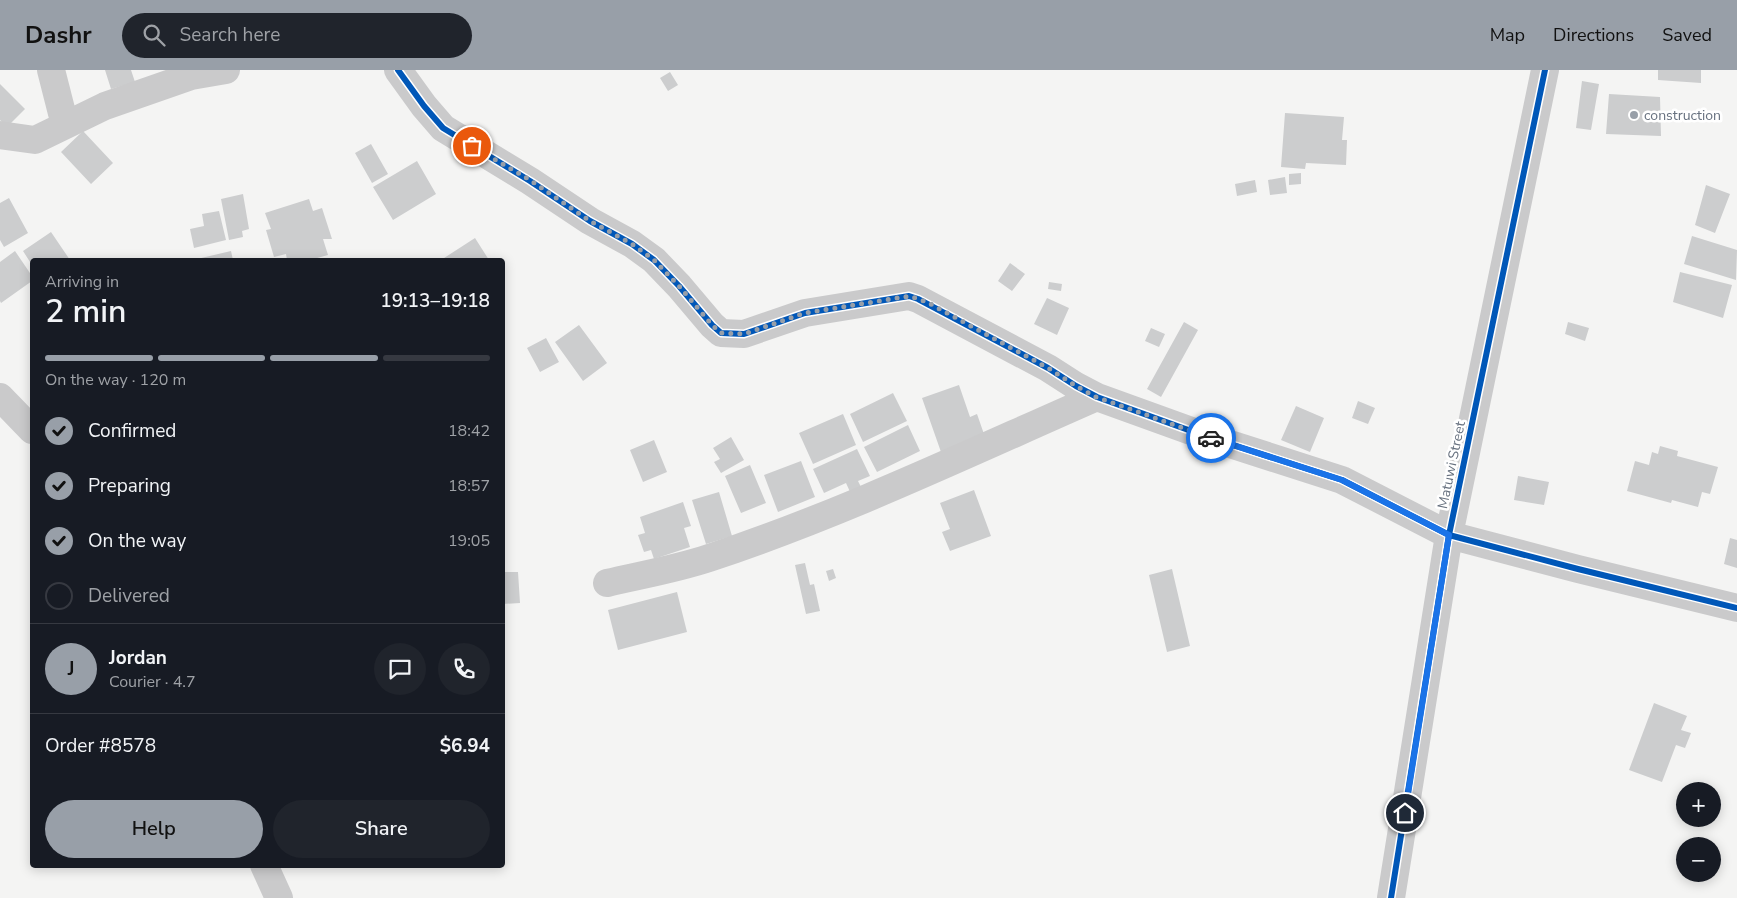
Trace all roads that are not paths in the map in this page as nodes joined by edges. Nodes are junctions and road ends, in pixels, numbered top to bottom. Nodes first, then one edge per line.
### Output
1 (51, 70) edge
2 (226, 70) edge
3 (398, 70) edge
4 (1546, 70) edge
5 (65, 125) junction
6 (0, 135) edge
7 (0, 397) edge
8 (1096, 397) junction
9 (30, 428) edge
10 (1449, 535) junction
11 (607, 583) dead end
12 (1737, 608) edge
13 (265, 868) edge
14 (279, 898) edge
15 (1391, 898) edge

1 - 5 street
2 - 5 street
3 - 8 street
4 - 10 street, Matuwi Street
5 - 6 street
7 - 9 street
8 - 10 street
8 - 11 street
10 - 12 street
10 - 15 street, Matuwi Street
13 - 14 street

